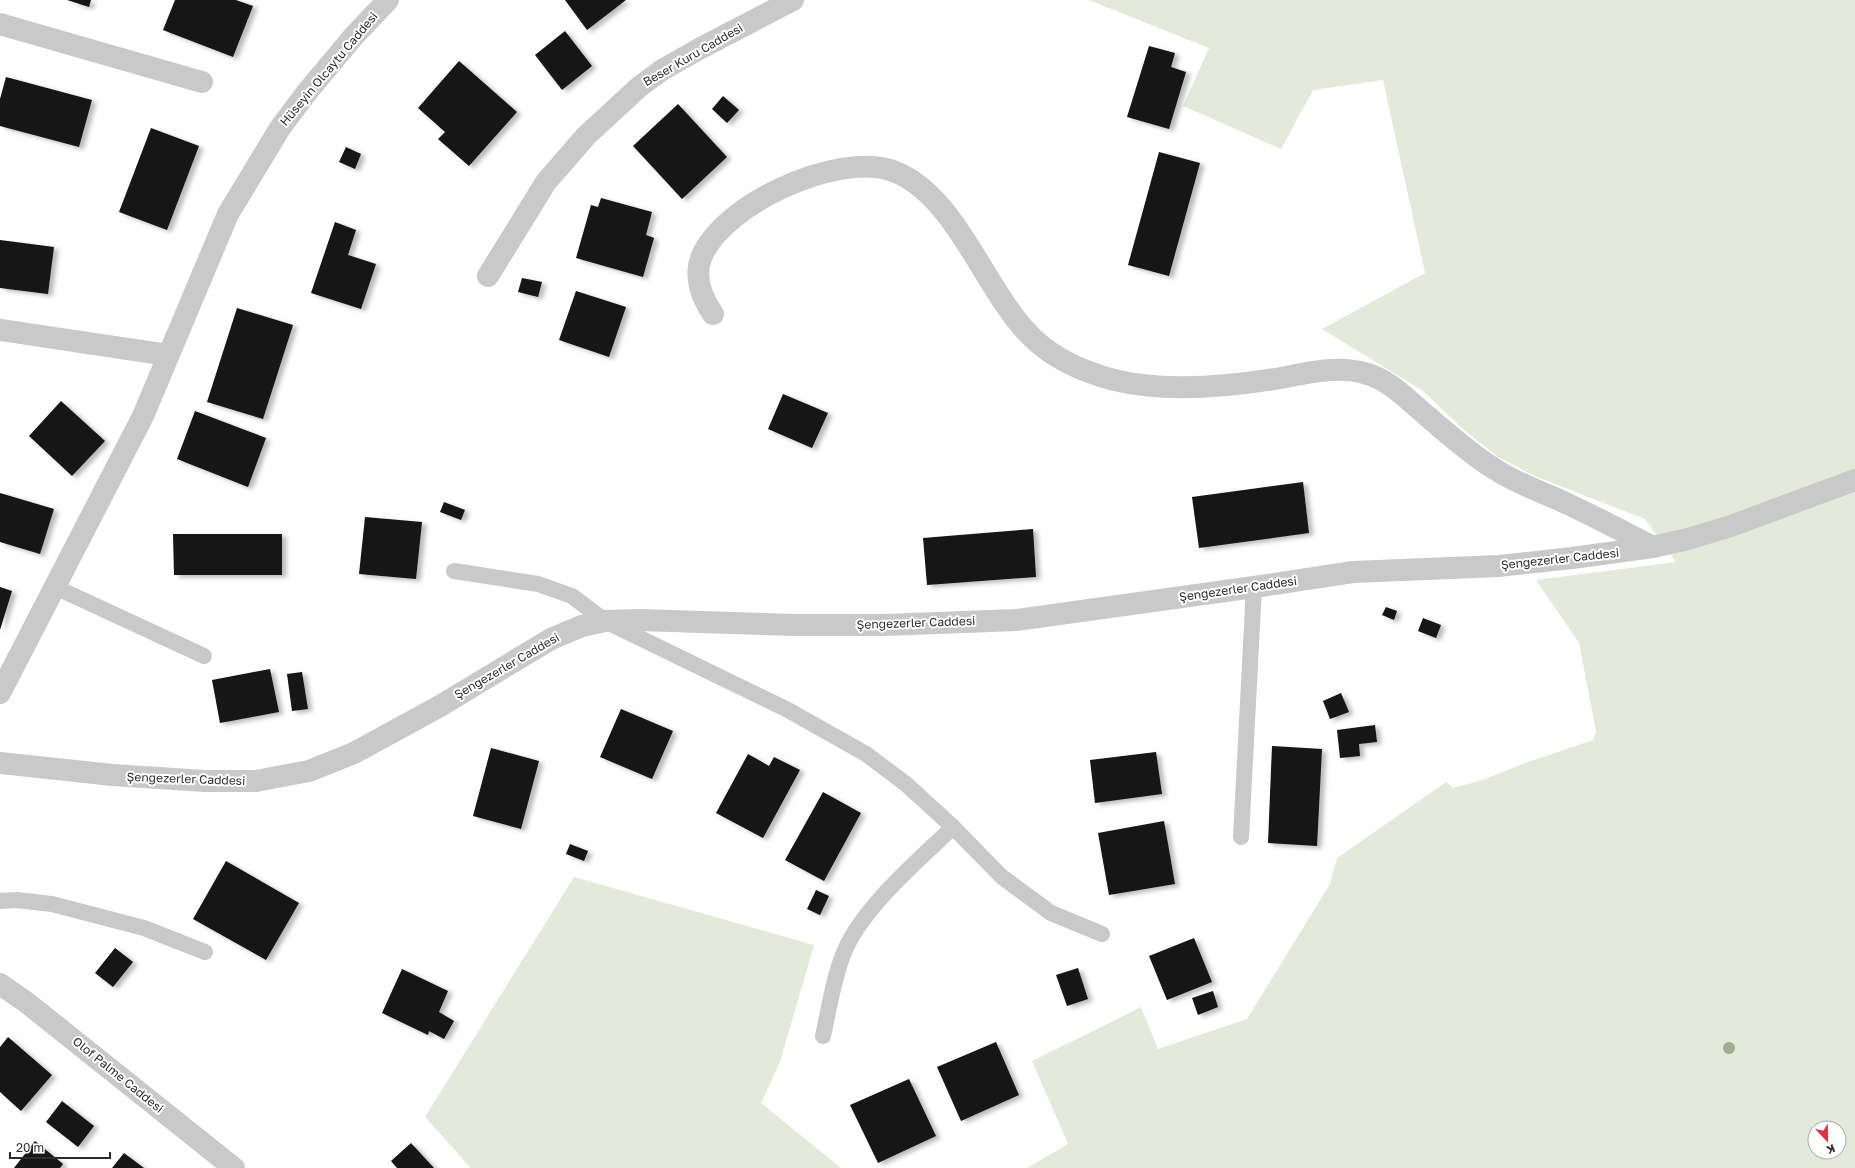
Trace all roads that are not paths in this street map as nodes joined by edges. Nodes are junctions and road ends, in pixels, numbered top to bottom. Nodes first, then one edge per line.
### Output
1 (388, 0) edge
2 (792, 0) edge
3 (0, 24) edge
4 (202, 82) dead end
5 (488, 276) dead end
6 (713, 314) dead end
7 (0, 330) edge
8 (168, 355) junction
9 (1855, 480) edge
10 (1654, 547) junction
11 (454, 571) dead end
12 (55, 587) junction
13 (1254, 587) junction
14 (605, 621) junction
15 (204, 656) dead end
16 (0, 693) edge
17 (0, 763) edge
18 (954, 827) junction
19 (1241, 837) dead end
20 (0, 901) edge
21 (1102, 934) dead end
22 (205, 952) dead end
23 (0, 984) edge
24 (823, 1036) dead end
25 (234, 1168) edge

1 - 8 street, Hüseyin Olcaytu Caddesi
2 - 5 street, Beser Kuru Caddesi
3 - 4 street
6 - 10 street
7 - 8 street
8 - 12 street, Hüseyin Olcaytu Caddesi
9 - 10 street, Şengezerler Caddesi
10 - 13 street, Şengezerler Caddesi
11 - 14 lane
12 - 15 lane
12 - 16 street, Hüseyin Olcaytu Caddesi
13 - 14 street, Şengezerler Caddesi
13 - 19 lane
14 - 17 street, Şengezerler Caddesi
14 - 18 lane
18 - 21 lane
18 - 24 lane
20 - 22 lane
23 - 25 street, Olof Palme Caddesi

